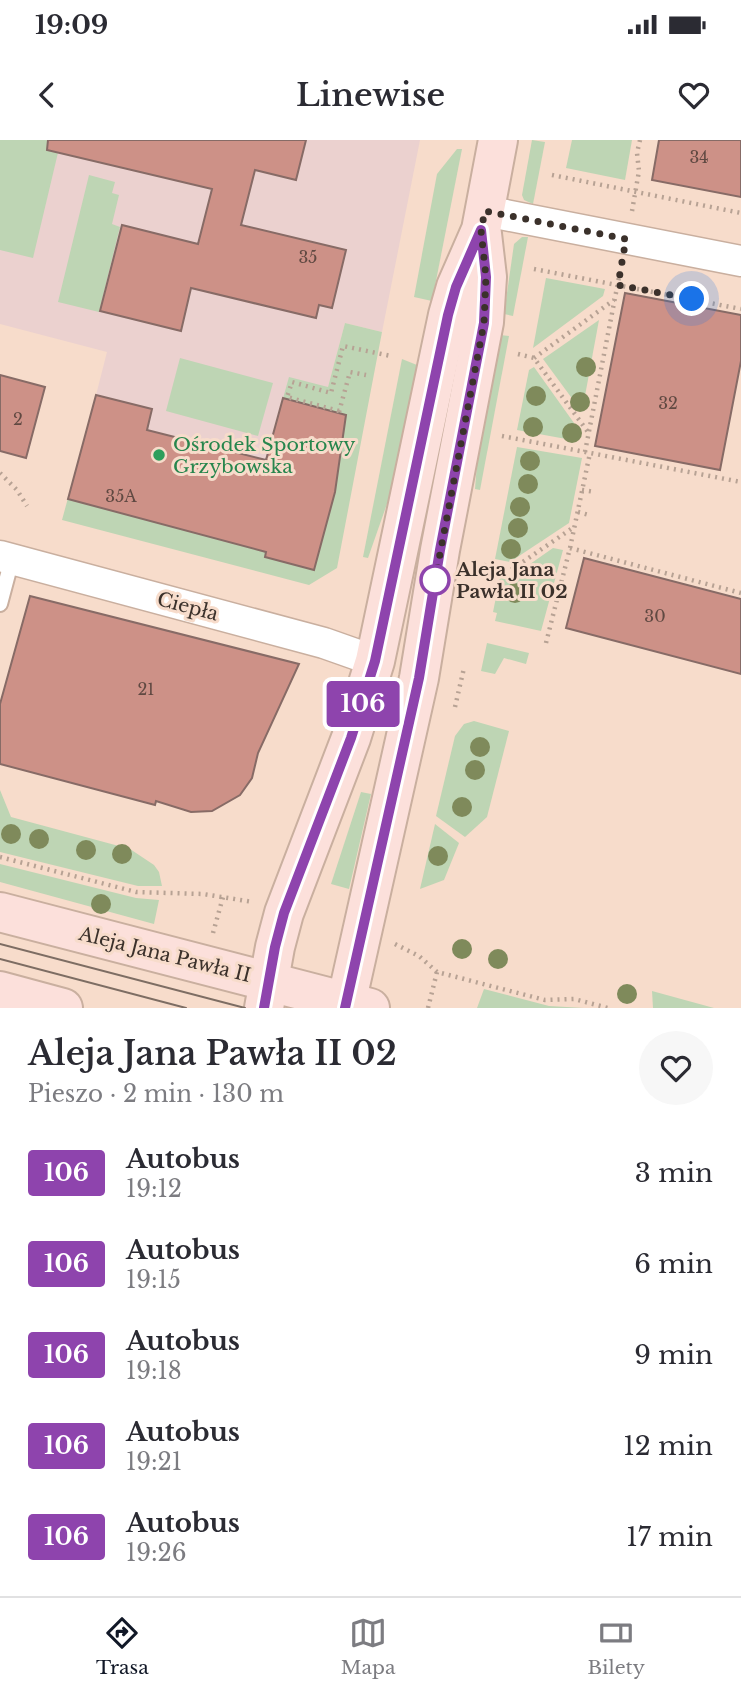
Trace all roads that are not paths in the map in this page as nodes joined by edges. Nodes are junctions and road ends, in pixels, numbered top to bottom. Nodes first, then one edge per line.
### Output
1 (498, 140) edge
2 (483, 220) junction
3 (741, 261) edge
4 (6, 557) edge
5 (0, 604) edge
6 (375, 661) junction
7 (0, 912) edge
8 (0, 991) edge
9 (266, 995) edge
10 (354, 1006) edge
11 (63, 1008) edge

1 - 2 street
2 - 3 street
2 - 6 street
2 - 10 street
4 - 5 lane
4 - 6 street, Ciepła
6 - 9 street
7 - 9 street, Aleja Jana Pawła II
8 - 11 street
9 - 10 street, Aleja Jana Pawła II

